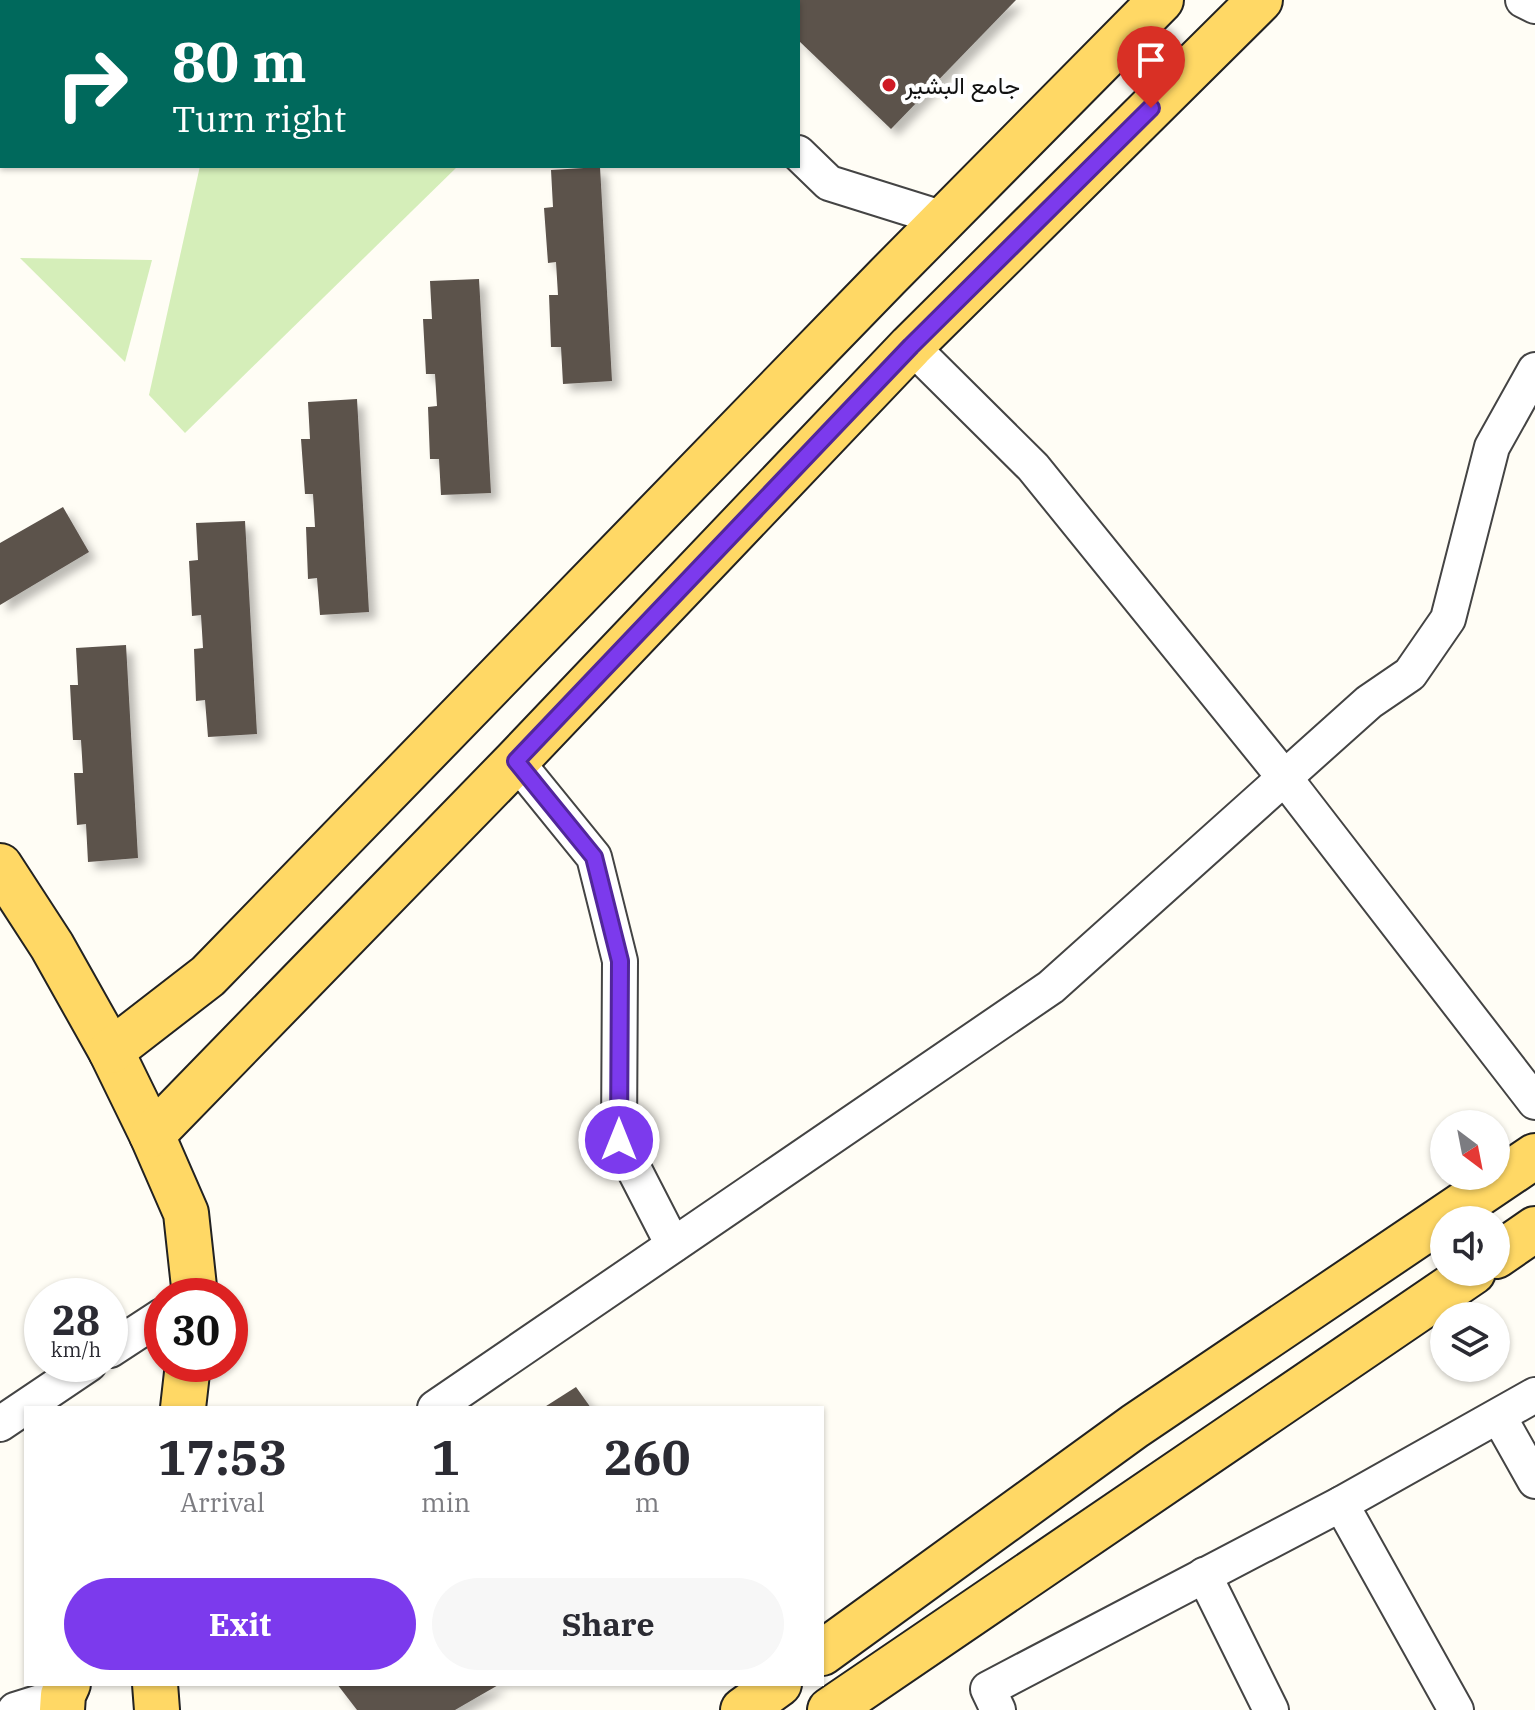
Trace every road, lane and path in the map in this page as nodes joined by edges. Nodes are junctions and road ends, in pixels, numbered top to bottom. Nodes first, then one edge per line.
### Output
1 (1161, 0) edge
2 (1260, 0) edge
3 (1523, 0) edge
4 (1535, 6) edge
5 (800, 155) edge
6 (944, 219) junction
7 (911, 346) junction
8 (1535, 370) edge
9 (516, 761) junction
10 (1284, 777) junction
11 (0, 866) edge
12 (111, 1051) junction
13 (1535, 1102) edge
14 (152, 1135) junction
15 (1535, 1156) edge
16 (1535, 1229) edge
17 (673, 1245) junction
18 (1510, 1246) edge
19 (186, 1278) edge
20 (1452, 1286) edge
21 (62, 1382) edge
22 (186, 1382) edge
23 (1535, 1395) edge
24 (27, 1406) edge
25 (183, 1406) edge
26 (438, 1406) edge
27 (24, 1408) edge
28 (1499, 1417) junction
29 (0, 1424) edge
30 (1535, 1481) edge
31 (1341, 1504) junction
32 (1204, 1575) junction
33 (824, 1652) edge
34 (155, 1686) edge
35 (776, 1686) edge
36 (64, 1696) edge
37 (15, 1710) edge
38 (157, 1710) edge
39 (743, 1710) edge
40 (830, 1710) edge
41 (998, 1710) edge
42 (1271, 1710) edge
43 (1456, 1710) edge

1 - 6 main road
2 - 7 main road
3 - 4 street
5 - 6 street
6 - 12 main road
7 - 9 main road
7 - 10 street
8 - 10 street
9 - 14 main road
9 - 17 street
10 - 13 street
10 - 17 street
11 - 12 main road
12 - 14 main road
14 - 19 main road
15 - 33 main road
16 - 18 main road
17 - 26 street
20 - 40 main road
21 - 24 street
22 - 25 main road
23 - 28 street
27 - 29 street
28 - 30 street
28 - 31 street
31 - 32 street
31 - 43 street
32 - 41 street
32 - 42 street
34 - 38 main road
35 - 39 main road
36 - 37 street

